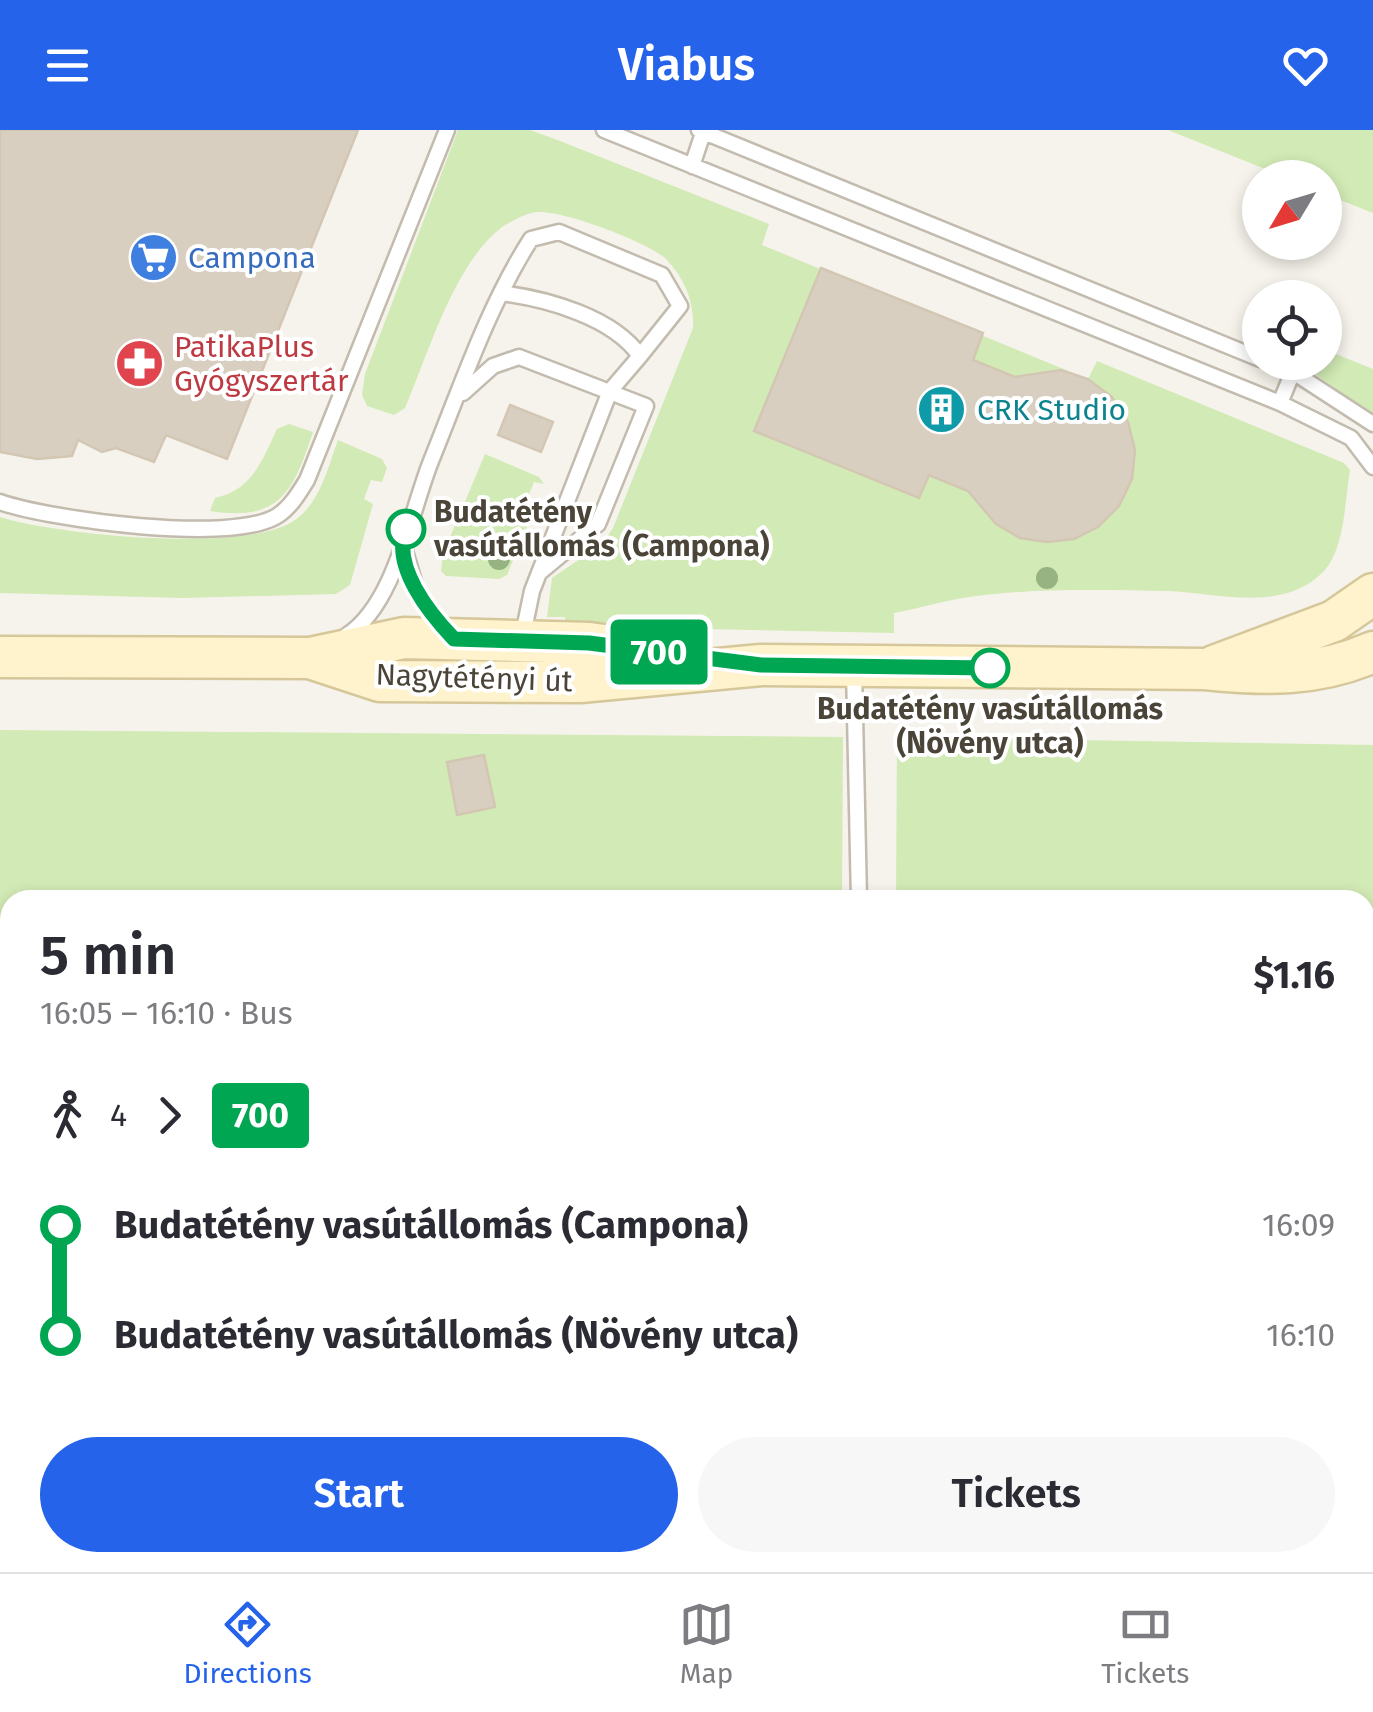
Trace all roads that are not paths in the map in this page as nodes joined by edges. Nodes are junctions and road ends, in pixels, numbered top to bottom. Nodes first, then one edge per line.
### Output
1 (447, 130) edge
2 (604, 130) edge
3 (702, 131) edge
4 (692, 166) junction
5 (500, 292) junction
6 (1242, 351) edge
7 (640, 356) junction
8 (1290, 380) edge
9 (1313, 380) edge
10 (610, 391) junction
11 (459, 397) junction
12 (1280, 403) junction
13 (1373, 424) edge
14 (1373, 468) edge
15 (0, 502) edge
16 (401, 540) junction
17 (538, 573) junction
18 (1373, 594) edge
19 (454, 639) junction
20 (1373, 652) edge
21 (0, 657) edge
22 (310, 658) junction
23 (546, 661) junction
24 (761, 665) junction
25 (854, 667) junction
26 (1205, 669) junction
27 (859, 890) edge

1 - 15 lane
2 - 4 lane
3 - 4 lane
3 - 6 lane
4 - 12 lane
5 - 7 lane
5 - 7 lane
5 - 11 lane
7 - 10 lane
8 - 12 lane
9 - 13 lane
10 - 11 lane
10 - 17 lane
10 - 17 lane
11 - 16 lane
12 - 14 lane
16 - 19 lane
16 - 22 lane
17 - 23 lane
18 - 26 main road, Nagytétényi út
19 - 22 main road, Nagytétényi út
19 - 23 main road, Nagytétényi út
20 - 26 main road, Nagytétényi út
21 - 22 main road, Nagytétényi út
22 - 23 main road, Nagytétényi út
23 - 24 main road, Nagytétényi út
23 - 24 main road, Nagytétényi út
24 - 25 main road, Nagytétényi út
25 - 26 main road, Nagytétényi út
25 - 27 lane

